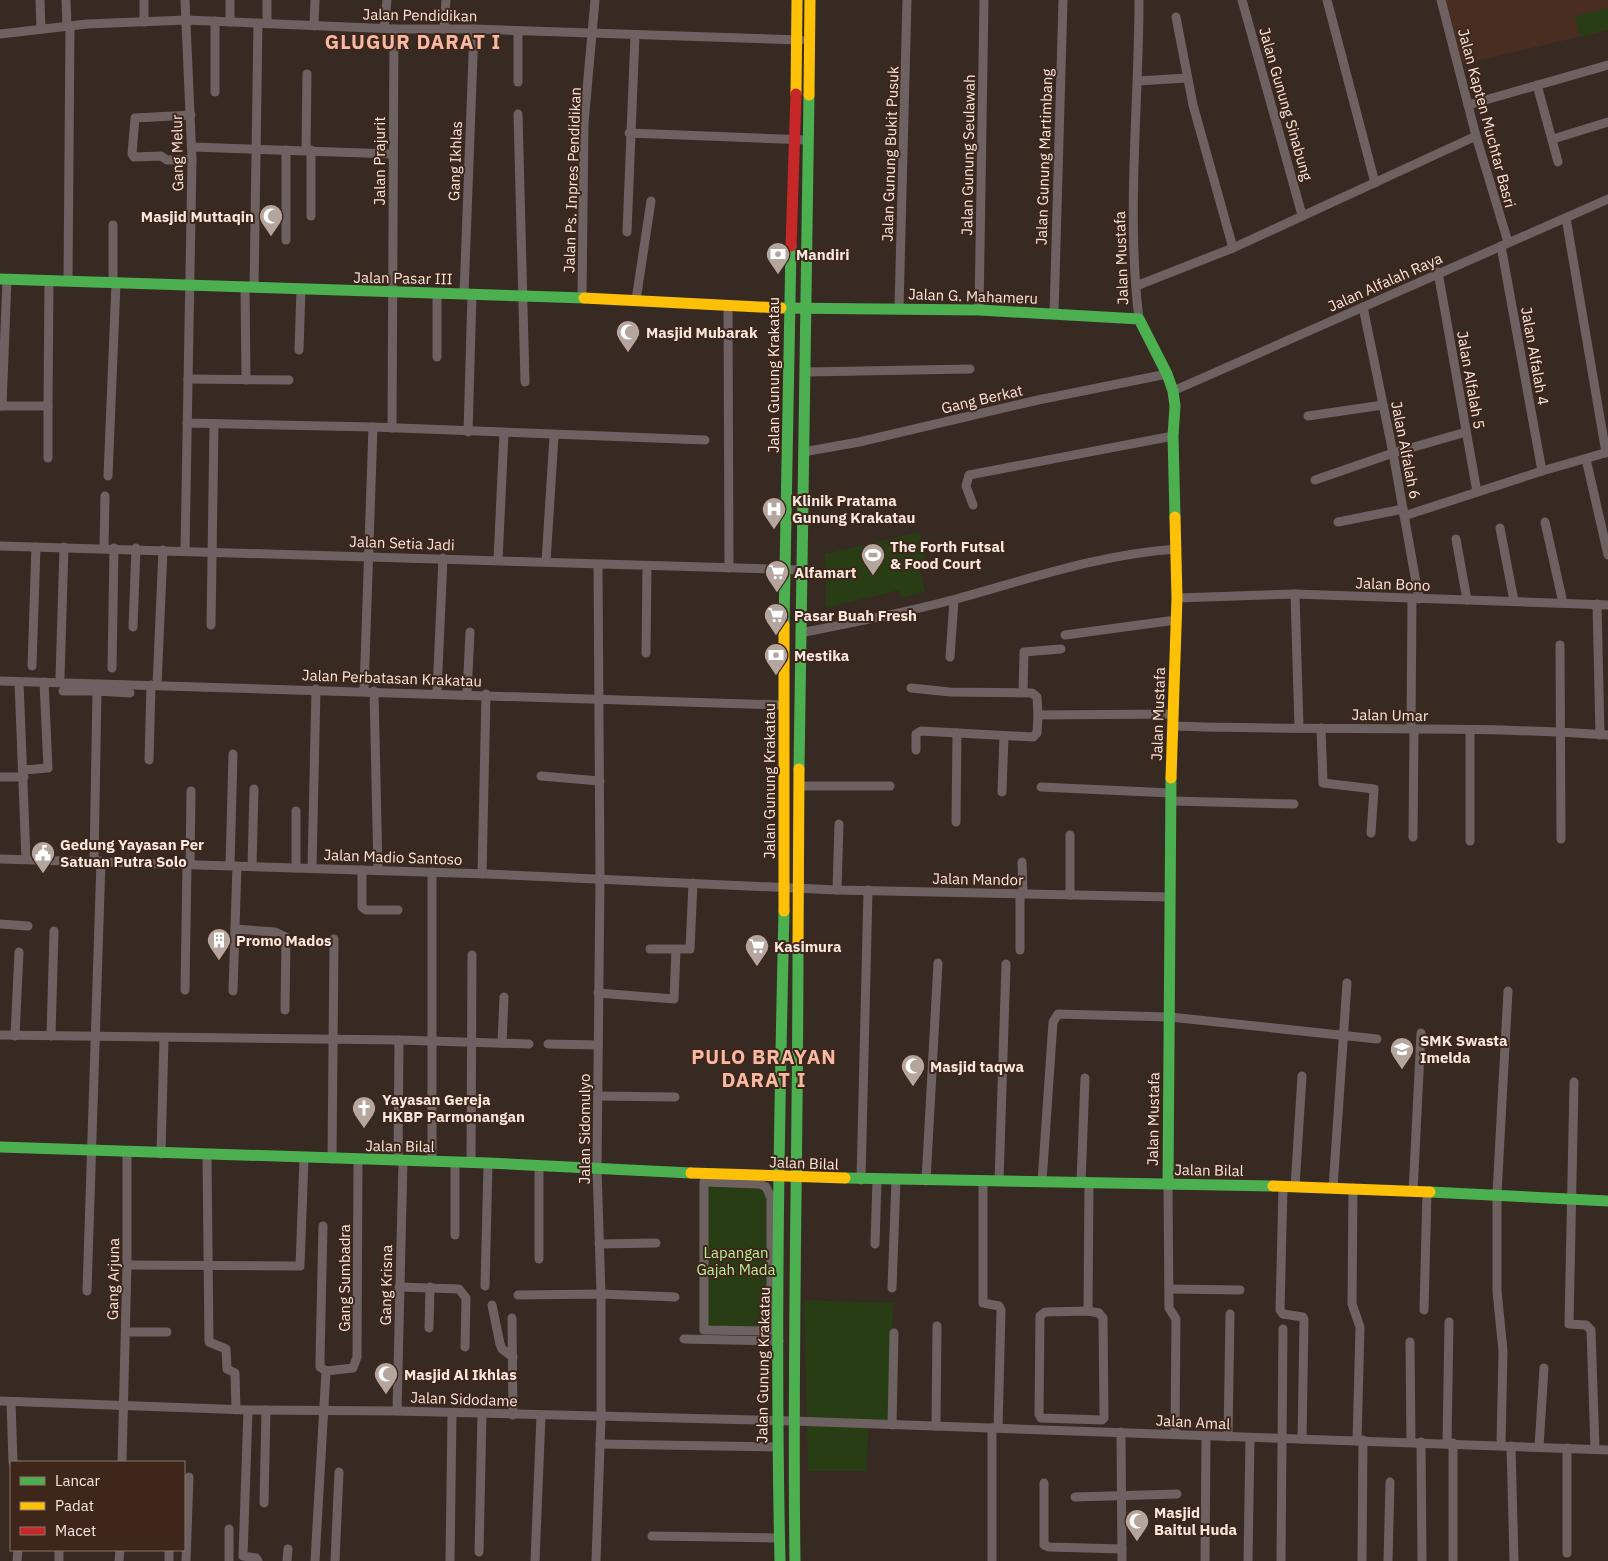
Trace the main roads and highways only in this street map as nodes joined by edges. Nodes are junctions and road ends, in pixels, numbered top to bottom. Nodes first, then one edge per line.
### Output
1 (797, 0) edge
2 (810, 0) edge
3 (3, 279) edge
4 (788, 308) junction
5 (806, 308) junction
6 (1139, 319) joint
7 (0, 1147) edge
8 (778, 1177) junction
9 (798, 1177) junction
10 (1168, 1184) junction
11 (1608, 1201) edge
12 (780, 1561) edge
13 (795, 1561) edge

1 - 4 main road, Jalan Gunung Krakatau
2 - 5 main road, Jalan Gunung Krakatau
3 - 4 main road, Jalan Pasar III
4 - 5 main road, Jalan Pasar III
4 - 8 main road, Jalan Gunung Krakatau
5 - 6 main road, Jalan G. Mahameru
5 - 9 main road, Jalan Gunung Krakatau
6 - 10 main road, Jalan Mustafa
7 - 8 main road, Jalan Bilal
8 - 9 main road, Jalan Bilal
8 - 12 main road, Jalan Gunung Krakatau
9 - 10 main road, Jalan Bilal
9 - 13 main road, Jalan Gunung Krakatau
10 - 11 main road, Jalan Bilal

